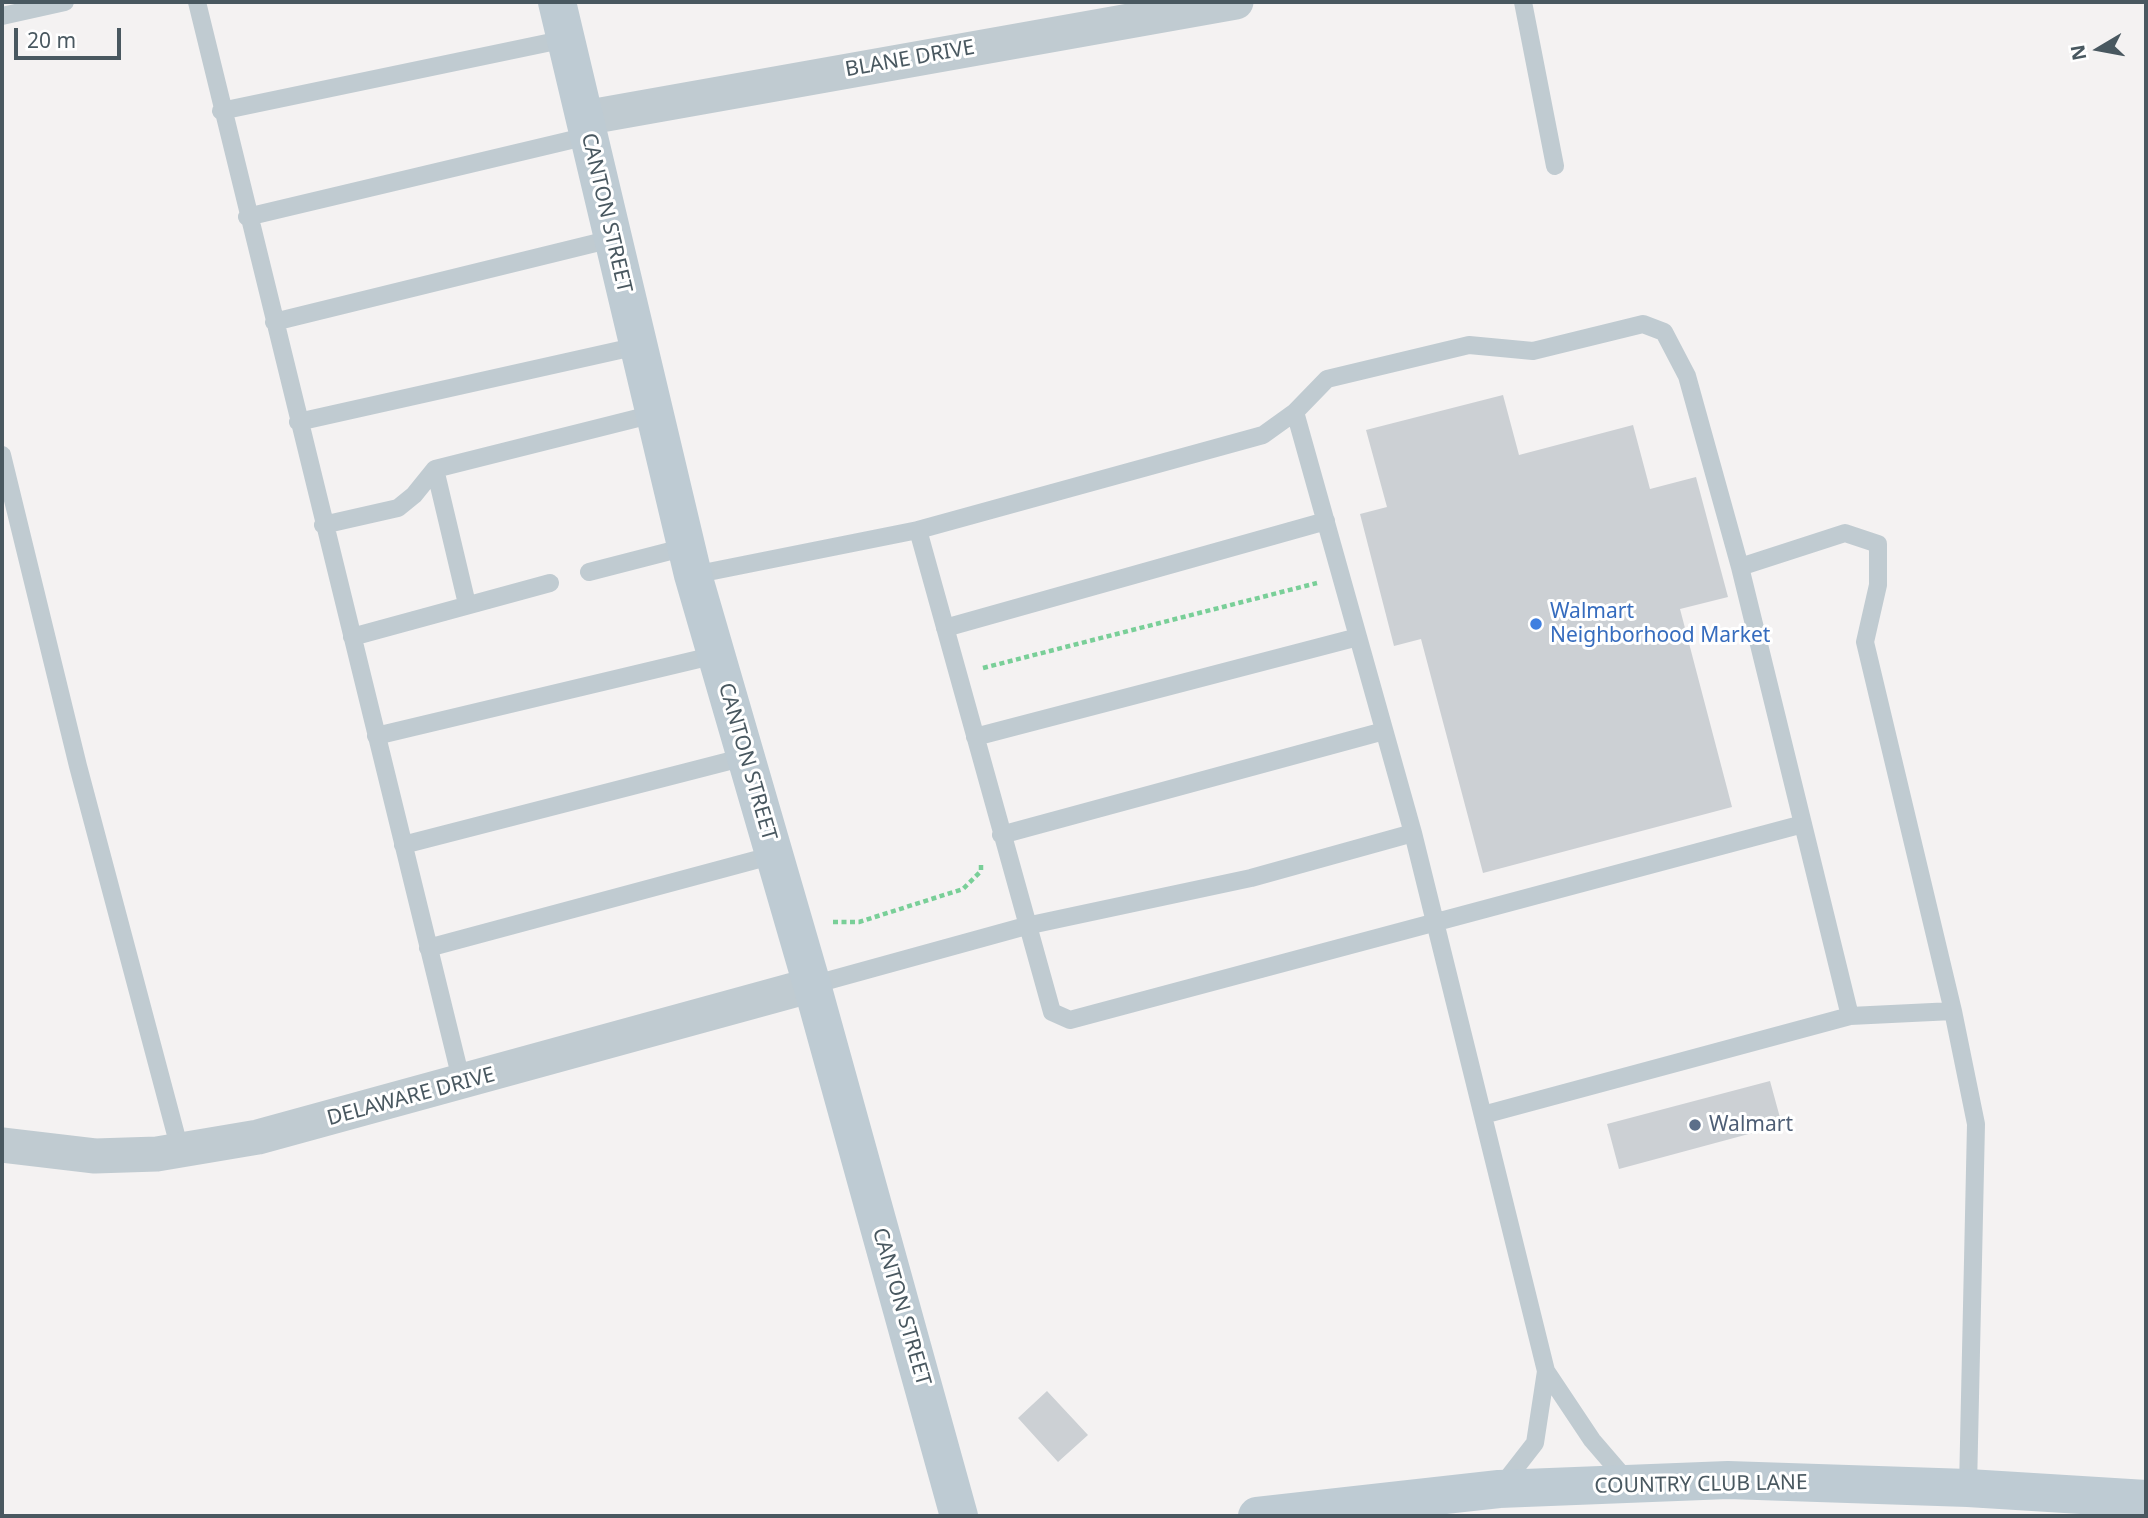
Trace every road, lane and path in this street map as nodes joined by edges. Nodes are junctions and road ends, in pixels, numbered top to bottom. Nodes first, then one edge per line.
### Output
1 (65, 2) edge
2 (197, 2) edge
3 (557, 2) edge
4 (1236, 2) edge
5 (1523, 2) edge
6 (2, 16) edge
7 (566, 39) junction
8 (221, 111) junction
9 (586, 127) junction
10 (1555, 166) dead end
11 (247, 217) junction
12 (612, 239) junction
13 (274, 322) junction
14 (638, 346) junction
15 (1295, 412) junction
16 (654, 414) junction
17 (298, 422) junction
18 (2, 455) edge
19 (435, 469) junction
20 (1326, 521) junction
21 (323, 525) junction
22 (918, 530) junction
23 (689, 561) junction
24 (1740, 567) junction
25 (589, 572) dead end
26 (550, 583) dead end
27 (467, 604) junction
28 (945, 628) junction
29 (352, 637) junction
30 (1358, 637) junction
31 (716, 655) junction
32 (1384, 731) junction
33 (376, 736) junction
34 (975, 737) junction
35 (745, 757) junction
36 (1803, 824) junction
37 (1413, 833) junction
38 (1001, 835) junction
39 (403, 845) junction
40 (774, 855) junction
41 (1435, 921) junction
42 (1026, 926) junction
43 (428, 948) junction
44 (811, 985) junction
45 (1953, 1011) junction
46 (1850, 1016) junction
47 (462, 1083) junction
48 (1483, 1115) junction
49 (2, 1144) edge
50 (180, 1150) junction
51 (1546, 1371) junction
52 (1630, 1485) junction
53 (1968, 1488) junction
54 (1499, 1489) junction
55 (2146, 1499) edge
56 (959, 1516) edge
57 (1258, 1516) edge

1 - 6 lane
2 - 8 lane
3 - 7 main road, CANTON STREET
4 - 9 street, BLANE DRIVE
5 - 10 lane
7 - 8 lane
7 - 9 main road, CANTON STREET
8 - 11 lane
9 - 11 lane
9 - 12 main road, CANTON STREET
11 - 13 lane
12 - 13 lane
12 - 14 main road, CANTON STREET
13 - 17 lane
14 - 16 main road, CANTON STREET
14 - 17 lane
15 - 20 lane
15 - 22 lane
15 - 24 lane
16 - 19 lane
16 - 23 main road, CANTON STREET
17 - 21 lane
18 - 50 lane
19 - 21 lane
19 - 27 lane
20 - 28 lane
20 - 30 lane
21 - 29 lane
22 - 23 lane
22 - 28 lane
23 - 25 lane
23 - 31 main road, CANTON STREET
24 - 36 lane
24 - 45 lane
26 - 27 lane
27 - 29 lane
28 - 34 lane
29 - 33 lane
30 - 32 lane
30 - 34 lane
31 - 33 lane
31 - 35 main road, CANTON STREET
32 - 37 lane
32 - 38 lane
33 - 39 lane
34 - 38 lane
35 - 39 lane
35 - 40 main road, CANTON STREET
36 - 41 lane
36 - 46 lane
37 - 41 lane
37 - 42 lane
38 - 42 lane
39 - 43 lane
40 - 43 lane
40 - 44 main road, CANTON STREET
41 - 42 lane
41 - 48 lane
42 - 44 lane
43 - 47 lane
44 - 47 street, DELAWARE DRIVE
44 - 56 main road, CANTON STREET
45 - 46 lane
45 - 53 lane
46 - 48 lane
47 - 50 street, DELAWARE DRIVE
48 - 51 lane
49 - 50 street, DELAWARE DRIVE
51 - 52 lane
51 - 54 lane
52 - 53 main road, COUNTRY CLUB LANE
52 - 54 main road, COUNTRY CLUB LANE
53 - 55 main road, COUNTRY CLUB LANE
54 - 57 main road, COUNTRY CLUB LANE

